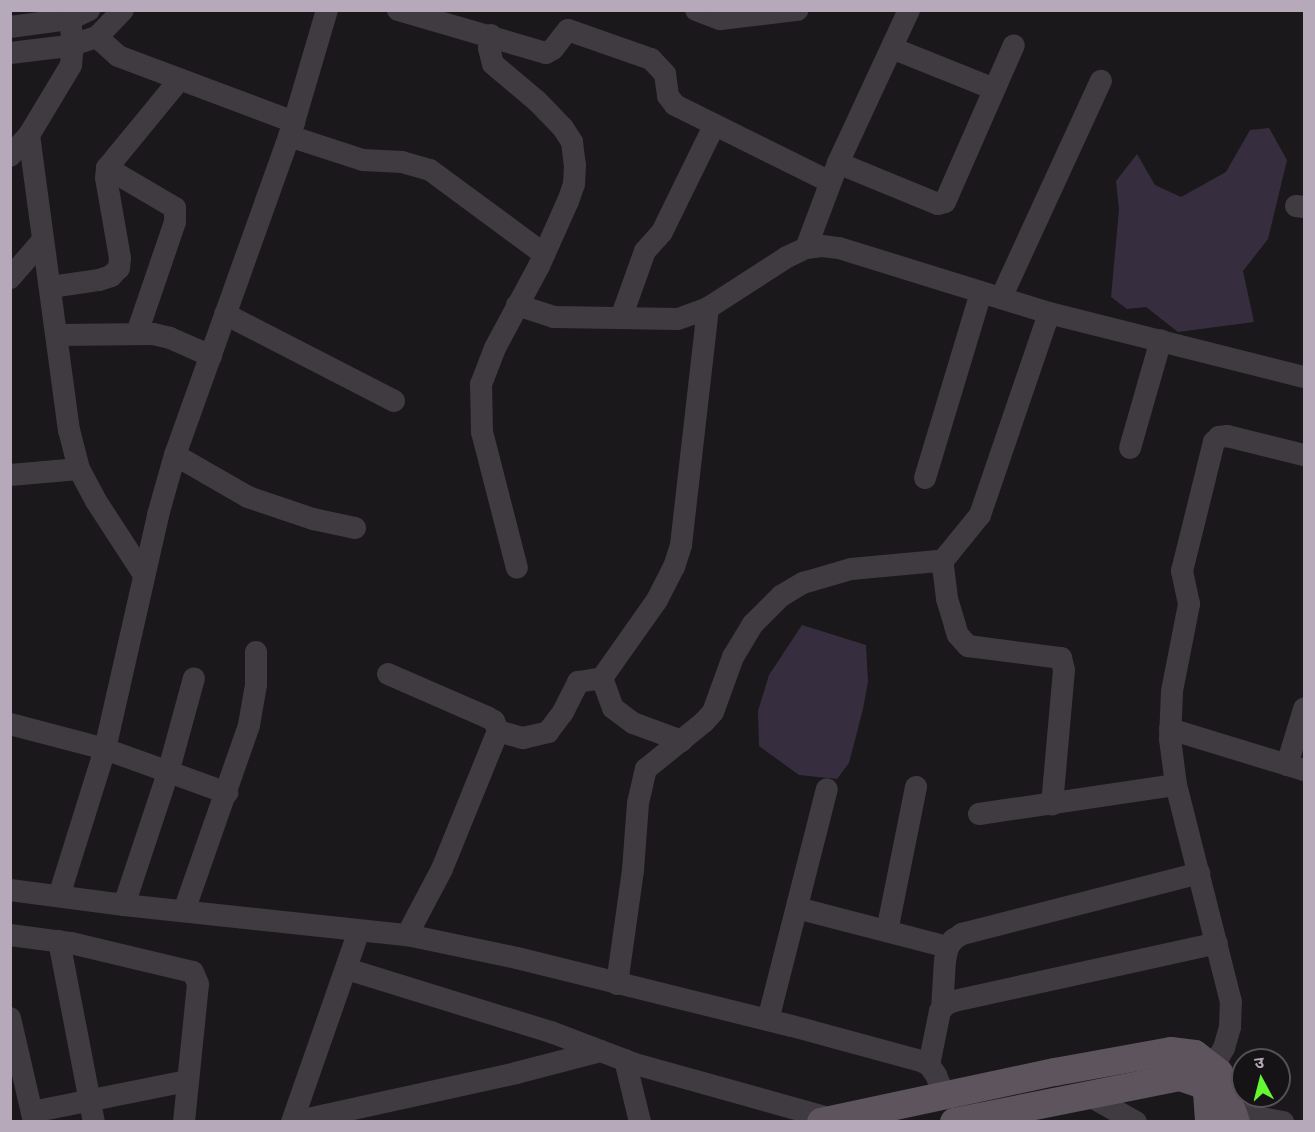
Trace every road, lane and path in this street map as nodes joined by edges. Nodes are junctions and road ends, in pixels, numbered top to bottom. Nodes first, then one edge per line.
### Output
1 (15, 10) edge
2 (123, 10) edge
3 (327, 10) edge
4 (398, 10) edge
5 (696, 10) edge
6 (797, 10) edge
7 (909, 10) edge
8 (69, 17) edge
9 (10, 27) edge
10 (491, 35) junction
11 (97, 38) junction
12 (73, 44) junction
13 (1014, 45) dead end
14 (892, 48) junction
15 (10, 53) edge
16 (180, 79) junction
17 (1101, 81) dead end
18 (994, 88) junction
19 (714, 126) junction
20 (291, 129) junction
21 (29, 135) junction
22 (10, 156) edge
23 (107, 168) junction
24 (834, 172) junction
25 (43, 240) junction
26 (806, 248) junction
27 (544, 254) junction
28 (119, 268) junction
29 (10, 278) edge
30 (153, 286) junction
31 (51, 287) junction
32 (991, 295) junction
33 (518, 305) junction
34 (708, 308) junction
35 (1049, 313) junction
36 (225, 315) junction
37 (621, 318) junction
38 (137, 333) junction
39 (57, 335) junction
40 (1161, 340) junction
41 (211, 356) junction
42 (1305, 377) edge
43 (394, 401) dead end
44 (1130, 448) dead end
45 (175, 455) junction
46 (1305, 455) edge
47 (79, 469) junction
48 (10, 475) edge
49 (925, 478) dead end
50 (354, 528) dead end
51 (941, 563) junction
52 (517, 568) dead end
53 (144, 576) junction
54 (256, 652) dead end
55 (388, 674) dead end
56 (194, 678) dead end
57 (602, 678) junction
58 (1305, 710) edge
59 (10, 724) edge
60 (1170, 729) junction
61 (498, 731) junction
62 (682, 741) junction
63 (105, 749) junction
64 (1296, 767) edge
65 (168, 773) junction
66 (1176, 785) junction
67 (916, 787) dead end
68 (827, 789) dead end
69 (227, 793) junction
70 (1052, 804) junction
71 (979, 814) dead end
72 (1199, 873) junction
73 (10, 890) edge
74 (59, 896) junction
75 (124, 905) junction
76 (797, 908) junction
77 (184, 911) junction
78 (359, 931) junction
79 (887, 931) junction
80 (10, 935) edge
81 (406, 935) junction
82 (58, 941) junction
83 (1217, 943) junction
84 (948, 947) junction
85 (347, 969) junction
86 (617, 984) junction
87 (942, 1009) junction
88 (10, 1018) edge
89 (768, 1020) junction
90 (601, 1051) junction
91 (625, 1060) junction
92 (929, 1065) junction
93 (1208, 1076) junction
94 (188, 1081) junction
95 (1086, 1094) junction
96 (944, 1095) junction
97 (93, 1112) edge
98 (33, 1117) edge
99 (1227, 1119) edge
100 (826, 1120) edge
101 (184, 1122) edge
102 (293, 1122) edge
103 (640, 1122) edge
104 (954, 1122) edge
105 (1136, 1122) edge
106 (1282, 1122) edge

1 - 8 street
2 - 11 street
3 - 20 street
4 - 10 street
5 - 6 street
7 - 14 street
8 - 9 street
8 - 12 street
10 - 19 street
10 - 27 street
11 - 12 street
11 - 16 street
12 - 15 street
12 - 21 street
13 - 18 street
14 - 18 street
14 - 24 street
16 - 20 street
16 - 23 street
17 - 32 street
18 - 24 street
19 - 24 street
19 - 37 street
20 - 27 street
20 - 36 street
21 - 22 street
21 - 25 street
23 - 28 street
23 - 30 street
24 - 26 street
25 - 29 street
25 - 31 street
26 - 32 street
26 - 34 street
27 - 33 street
28 - 30 street
28 - 31 street
30 - 38 street
31 - 39 street
32 - 35 street
32 - 49 street
33 - 37 street
33 - 52 street
34 - 37 street
34 - 57 street
35 - 40 street
35 - 51 street
36 - 41 street
36 - 43 street
38 - 39 street
38 - 41 street
39 - 47 street
40 - 42 street
40 - 44 street
41 - 45 street
45 - 50 street
45 - 53 street
46 - 60 street
47 - 48 street
47 - 53 street
51 - 62 street
51 - 70 street
53 - 63 street
54 - 69 street
55 - 61 street
56 - 65 street
57 - 61 street
57 - 62 street
58 - 64 street
59 - 63 street
60 - 64 street
60 - 66 street
61 - 81 street
62 - 86 street
63 - 65 street
63 - 74 street
65 - 69 street
65 - 75 street
66 - 70 street
66 - 72 street
67 - 79 street
68 - 76 street
69 - 77 street
70 - 71 street
72 - 83 street
72 - 84 street
73 - 74 street
74 - 75 street
75 - 77 street
76 - 79 street
76 - 89 street
77 - 78 street
78 - 81 street
78 - 85 street
79 - 84 street
80 - 82 street
81 - 86 street
82 - 94 street
82 - 97 street
83 - 87 street
83 - 93 street
84 - 87 street
85 - 90 street
85 - 102 street
86 - 89 street
87 - 92 street
88 - 98 street
89 - 92 street
90 - 91 street
90 - 102 street
91 - 100 street
91 - 103 street
92 - 96 street
93 - 95 main road
93 - 96 main road
93 - 99 main road
94 - 97 street
94 - 101 street
95 - 104 main road
95 - 105 street
96 - 100 main road
97 - 98 street
99 - 106 street

